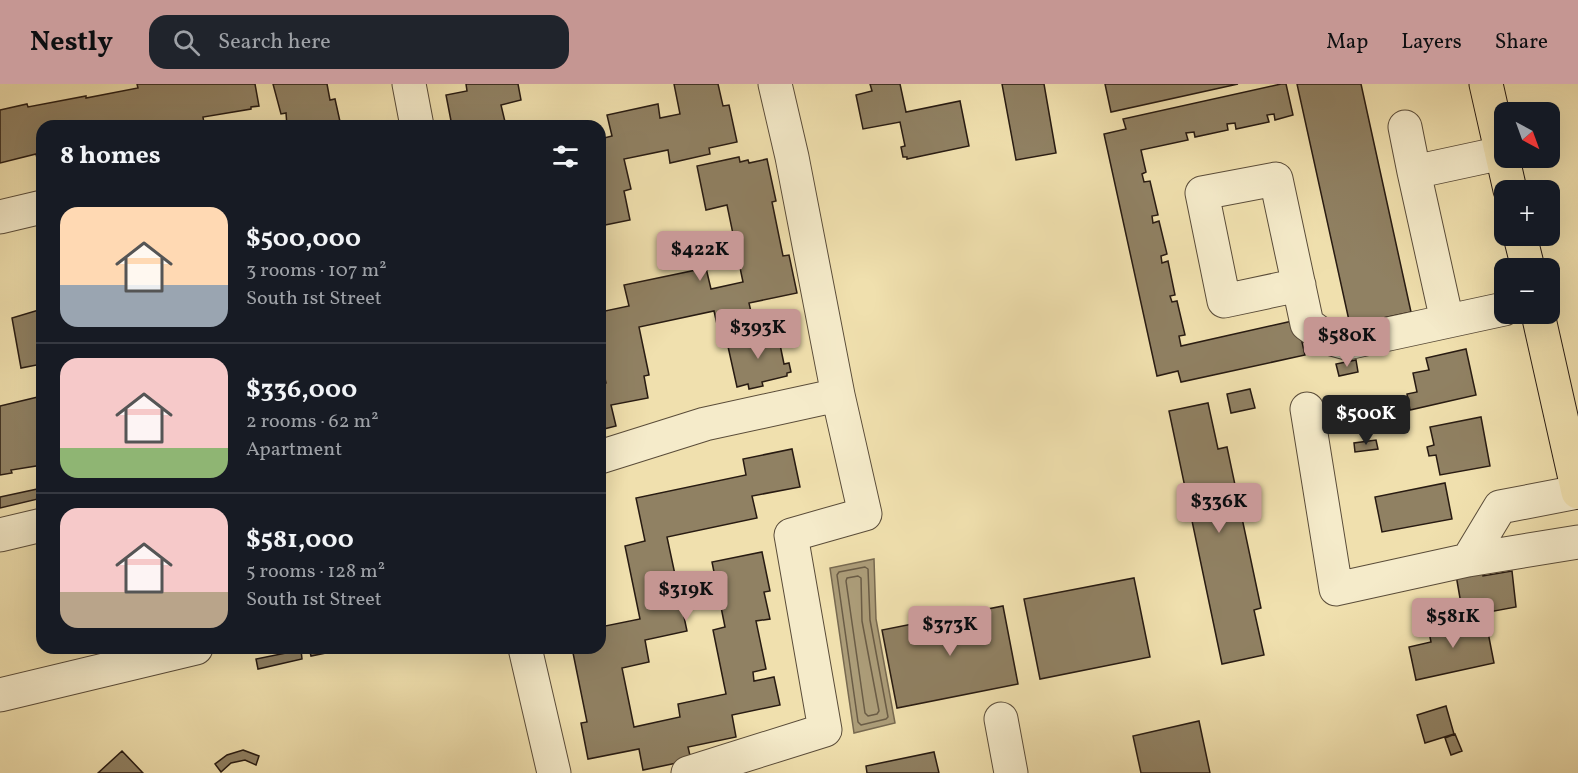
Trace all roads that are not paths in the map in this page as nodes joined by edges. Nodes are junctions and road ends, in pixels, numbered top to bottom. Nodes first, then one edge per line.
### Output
1 (409, 84) edge
2 (775, 84) edge
3 (1486, 84) edge
4 (1494, 118) edge
5 (416, 120) edge
6 (1405, 127) dead end
7 (1494, 155) edge
8 (1414, 172) junction
9 (36, 208) edge
10 (0, 217) edge
11 (1299, 285) dead end
12 (1494, 311) edge
13 (1447, 321) junction
14 (1540, 324) edge
15 (838, 395) junction
16 (1307, 409) dead end
17 (606, 455) edge
18 (1578, 492) edge
19 (36, 526) edge
20 (0, 535) edge
21 (1578, 542) edge
22 (1468, 560) junction
23 (171, 654) edge
24 (526, 654) edge
25 (0, 695) edge
26 (1001, 719) dead end
27 (554, 773) edge
28 (688, 773) edge
29 (1011, 773) edge

1 - 5 lane
2 - 15 lane
3 - 4 main road
6 - 8 lane
7 - 8 lane
8 - 13 lane
9 - 10 lane
11 - 13 lane
12 - 13 lane
14 - 18 main road
15 - 17 lane
15 - 28 lane
16 - 22 lane
18 - 22 lane
19 - 20 lane
21 - 22 lane
23 - 25 lane
24 - 27 lane
26 - 29 lane

